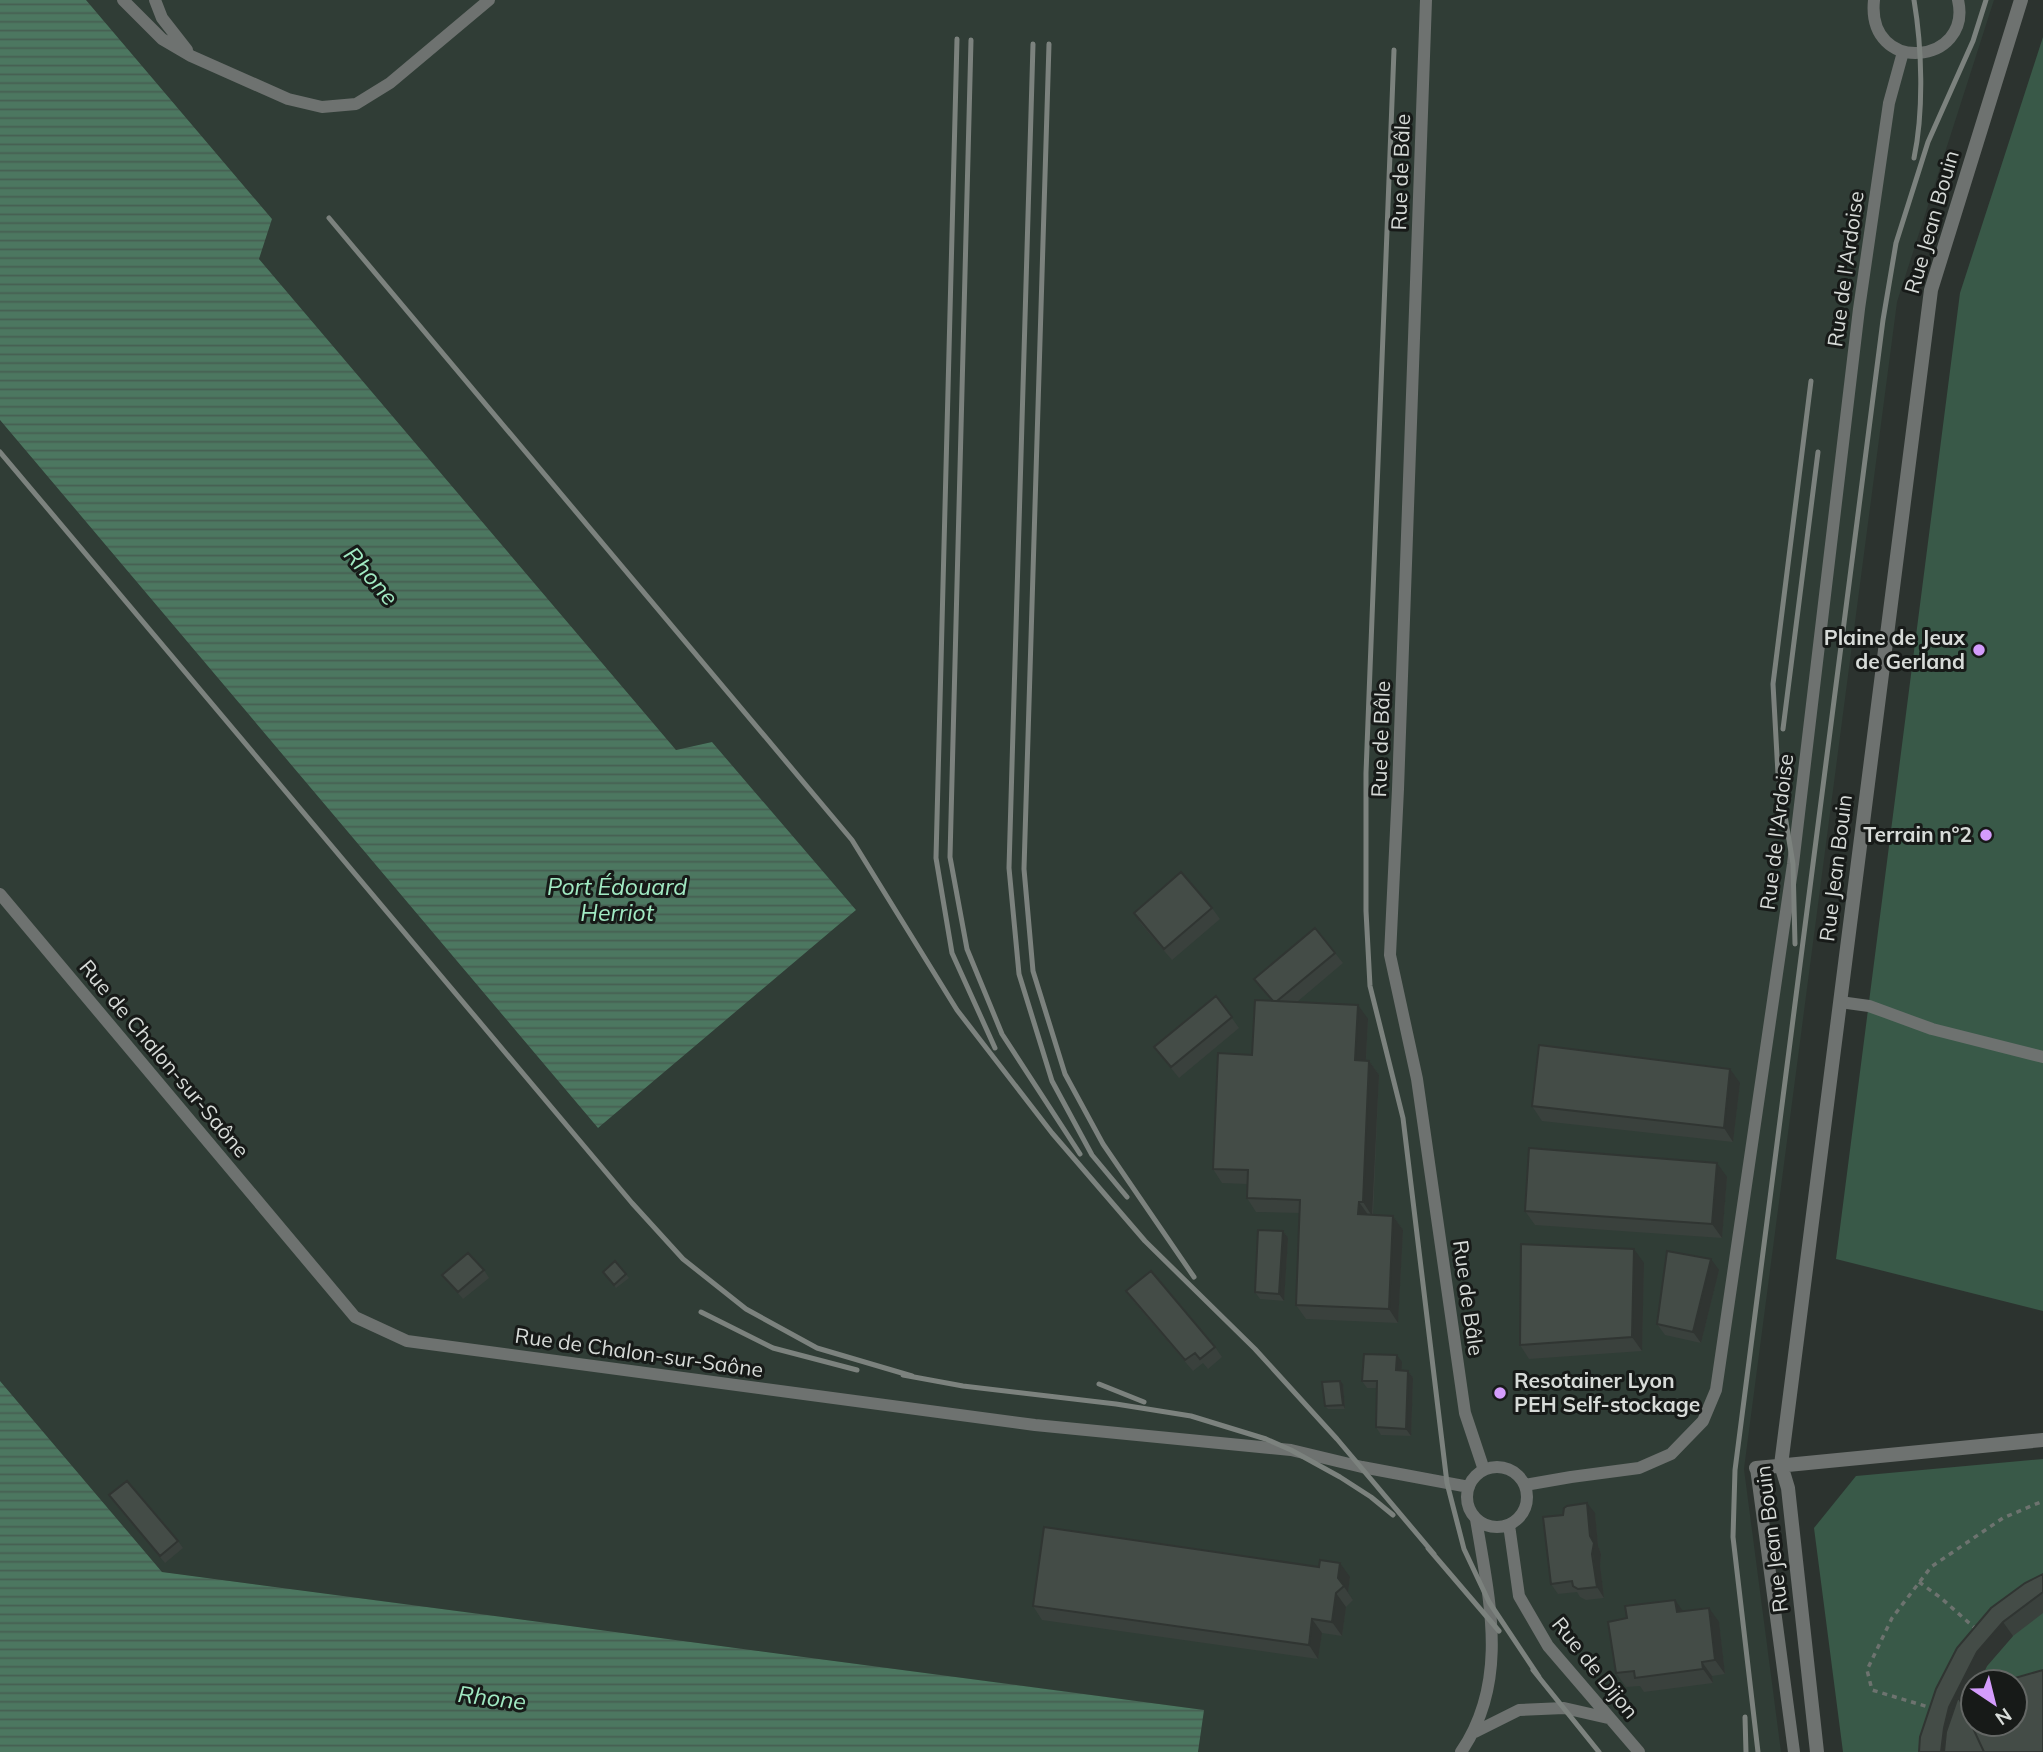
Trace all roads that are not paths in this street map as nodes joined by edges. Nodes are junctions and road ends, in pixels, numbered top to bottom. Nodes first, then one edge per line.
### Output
1 (123, 0) edge
2 (155, 0) edge
3 (489, 0) edge
4 (1426, 0) edge
5 (1874, 0) edge
6 (1958, 0) edge
7 (2021, 0) edge
8 (1903, 52) junction
9 (191, 56) junction
10 (0, 894) edge
11 (1840, 1002) junction
12 (2043, 1057) edge
13 (2043, 1440) edge
14 (1781, 1465) junction
15 (1756, 1468) joint
16 (1484, 1470) junction
17 (1525, 1485) junction
18 (1469, 1487) junction
19 (1476, 1519) junction
20 (1509, 1525) junction
21 (1609, 1718) junction
22 (1475, 1732) junction
23 (1461, 1752) edge
24 (1639, 1752) edge
25 (1794, 1752) edge
26 (1817, 1752) edge

1 - 9 lane
2 - 9 lane
3 - 9 lane
4 - 16 lane, Rue de Bâle
5 - 8 lane
6 - 8 lane
7 - 11 street, Rue Jean Bouin
8 - 17 lane, Rue de l'Ardoise
10 - 18 lane, Rue de Chalon-sur-Saône
11 - 12 lane
11 - 14 street, Rue Jean Bouin
13 - 14 street
14 - 15 street
14 - 26 street, Rue Jean Bouin
15 - 25 lane, Rue Jean Bouin
16 - 17 lane
16 - 18 lane
17 - 20 lane
18 - 19 lane
19 - 20 lane
19 - 22 lane
20 - 21 lane, Rue de Dijon
21 - 22 lane
21 - 24 lane, Rue de Dijon
22 - 23 lane

